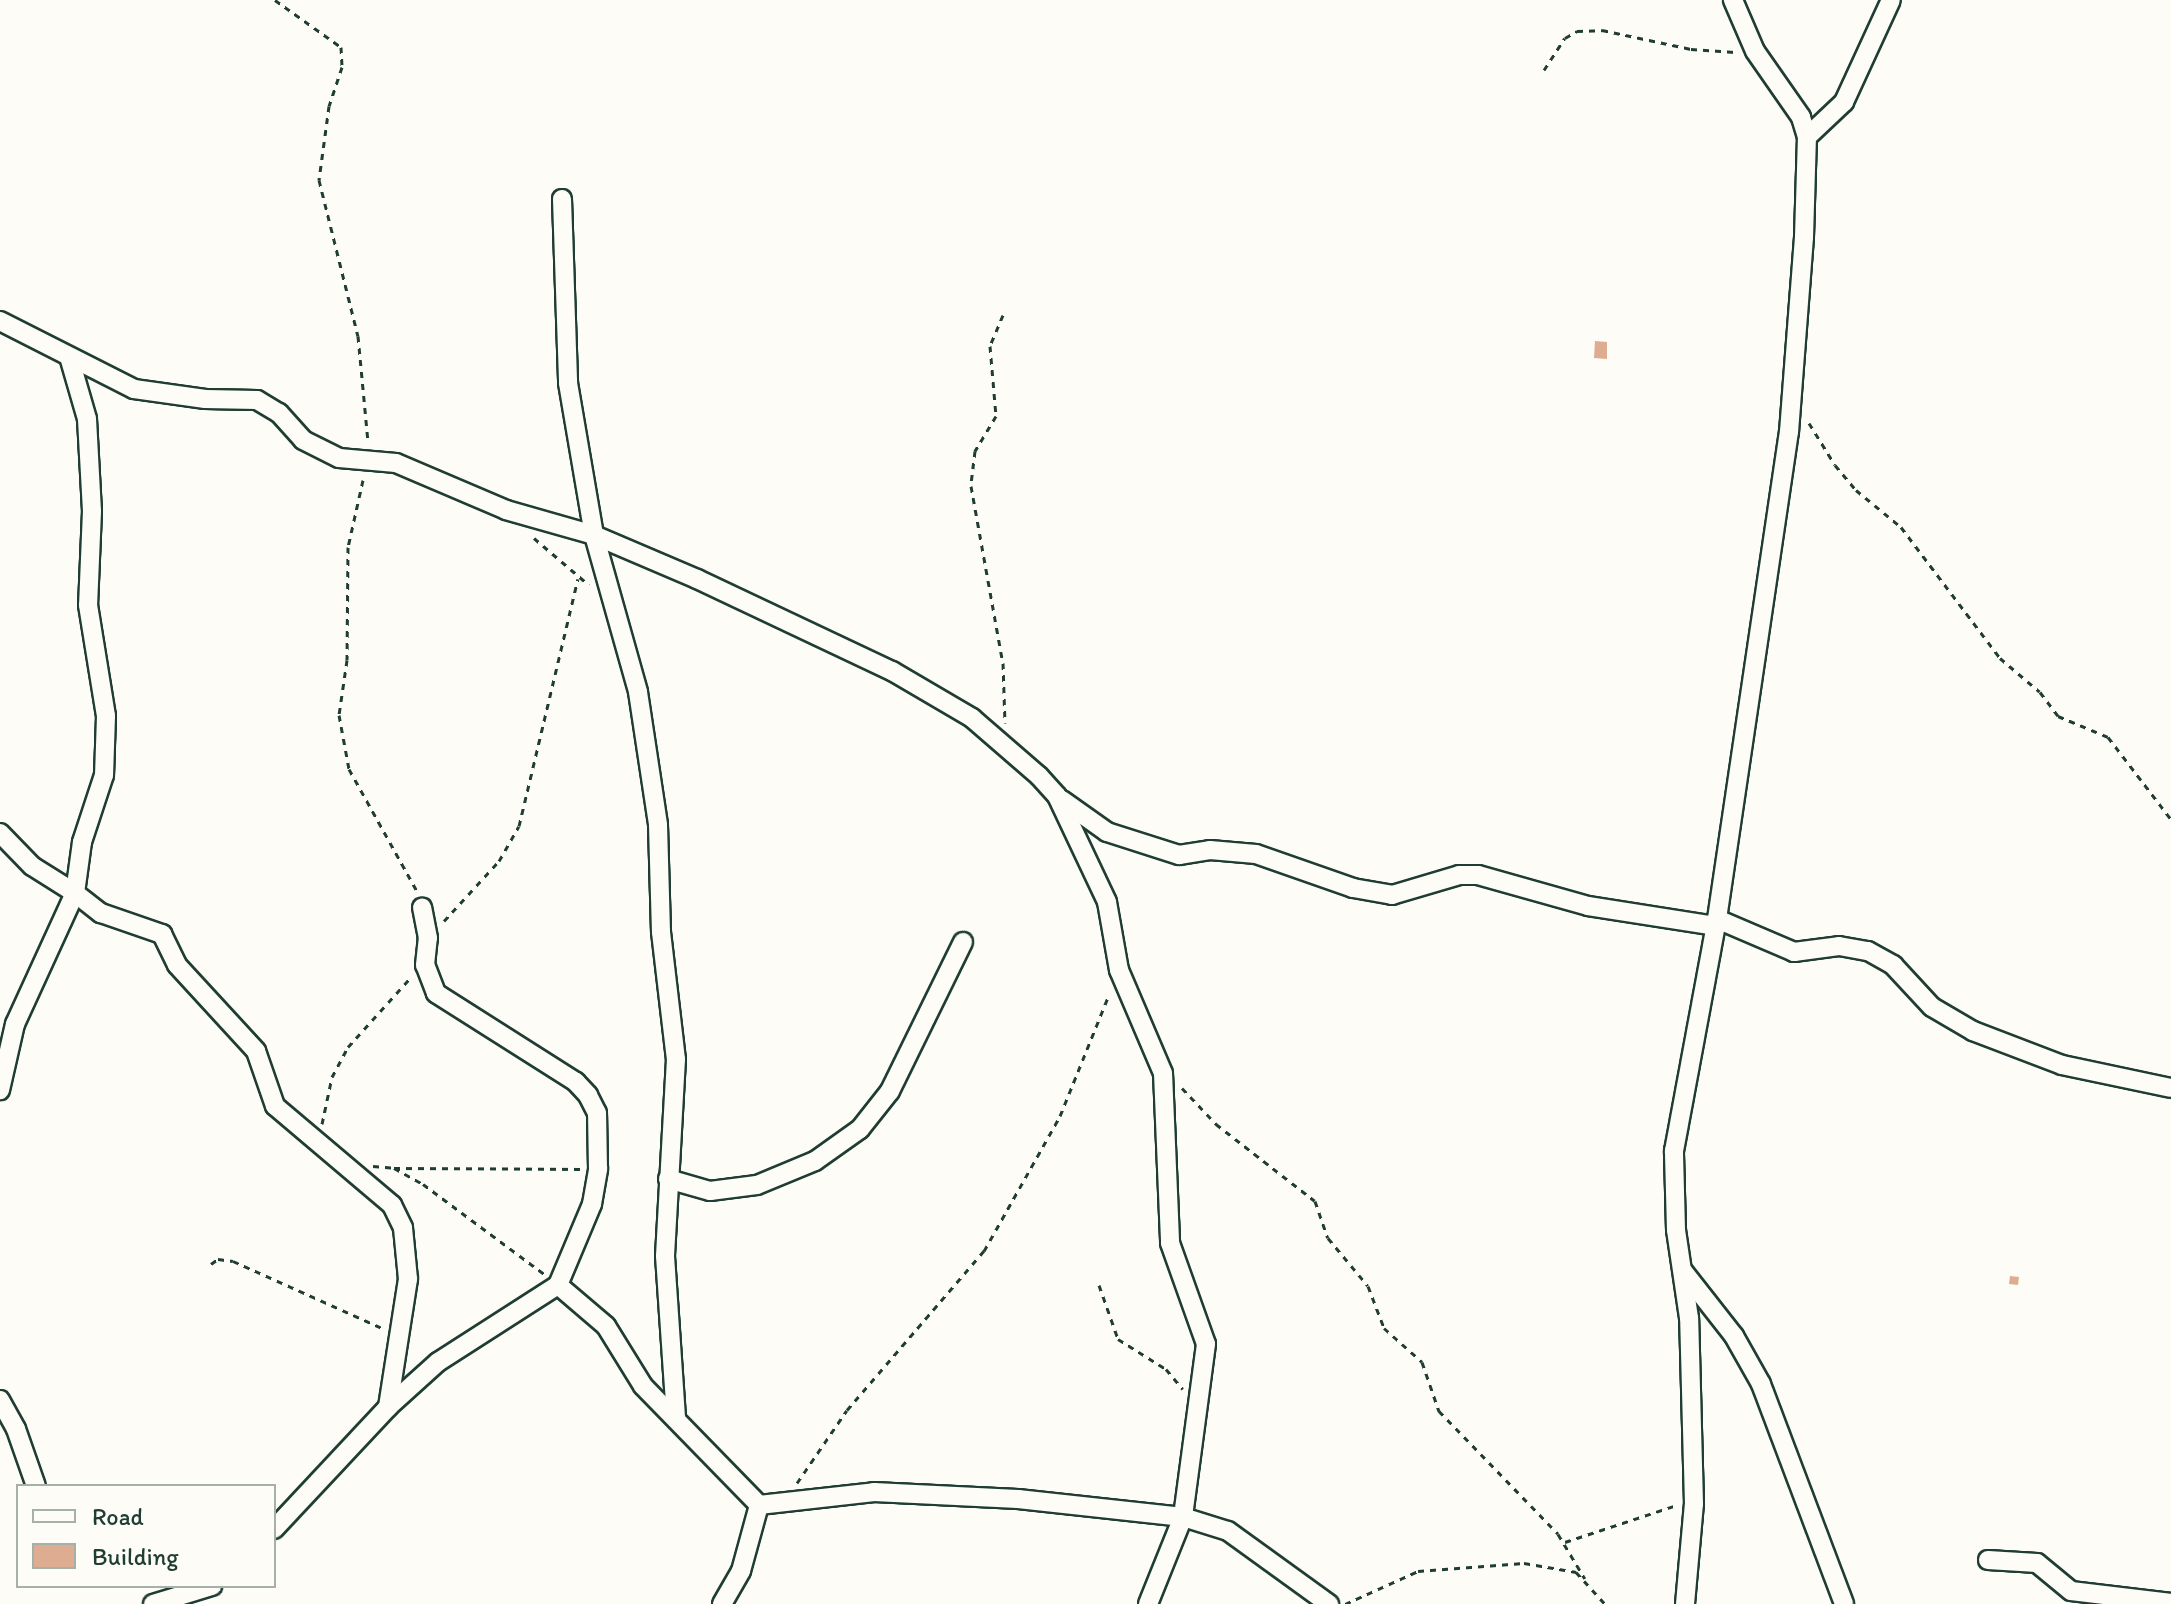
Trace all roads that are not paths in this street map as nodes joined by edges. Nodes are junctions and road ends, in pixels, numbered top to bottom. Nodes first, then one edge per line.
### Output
1 (1733, 0) edge
2 (1891, 0) edge
3 (1807, 137) junction
4 (562, 199) dead end
5 (0, 321) edge
6 (70, 360) junction
7 (594, 535) junction
8 (1057, 796) junction
9 (0, 833) edge
10 (75, 893) junction
11 (422, 908) road end
12 (1716, 923) junction
13 (963, 942) dead end
14 (2171, 1088) edge
15 (0, 1090) edge
16 (668, 1179) junction
17 (1682, 1268) junction
18 (558, 1285) junction
19 (0, 1400) edge
20 (388, 1407) junction
21 (676, 1417) junction
22 (35, 1484) edge
23 (759, 1505) junction
24 (1183, 1517) junction
25 (276, 1527) edge
26 (1988, 1560) dead end
27 (161, 1588) edge
28 (207, 1588) edge
29 (181, 1598) junction
30 (2171, 1603) edge
31 (153, 1604) edge
32 (204, 1604) edge
33 (722, 1604) edge
34 (1148, 1604) edge
35 (1329, 1604) edge
36 (1685, 1604) edge
37 (1844, 1604) edge

1 - 3 street
2 - 3 street
3 - 12 street
4 - 7 street
5 - 6 street
6 - 7 street
6 - 10 street
7 - 8 street
7 - 16 street
8 - 12 street
8 - 24 street
9 - 10 street
10 - 15 street
10 - 20 street
11 - 18 street
12 - 14 street
12 - 17 street
13 - 16 street
16 - 21 street
17 - 36 street
17 - 37 street
18 - 20 street
18 - 21 street
19 - 22 street
20 - 25 street
21 - 23 street
23 - 24 street
23 - 33 street
24 - 34 street
24 - 35 street
26 - 30 street
27 - 29 street
28 - 29 street
29 - 31 street
29 - 32 street

